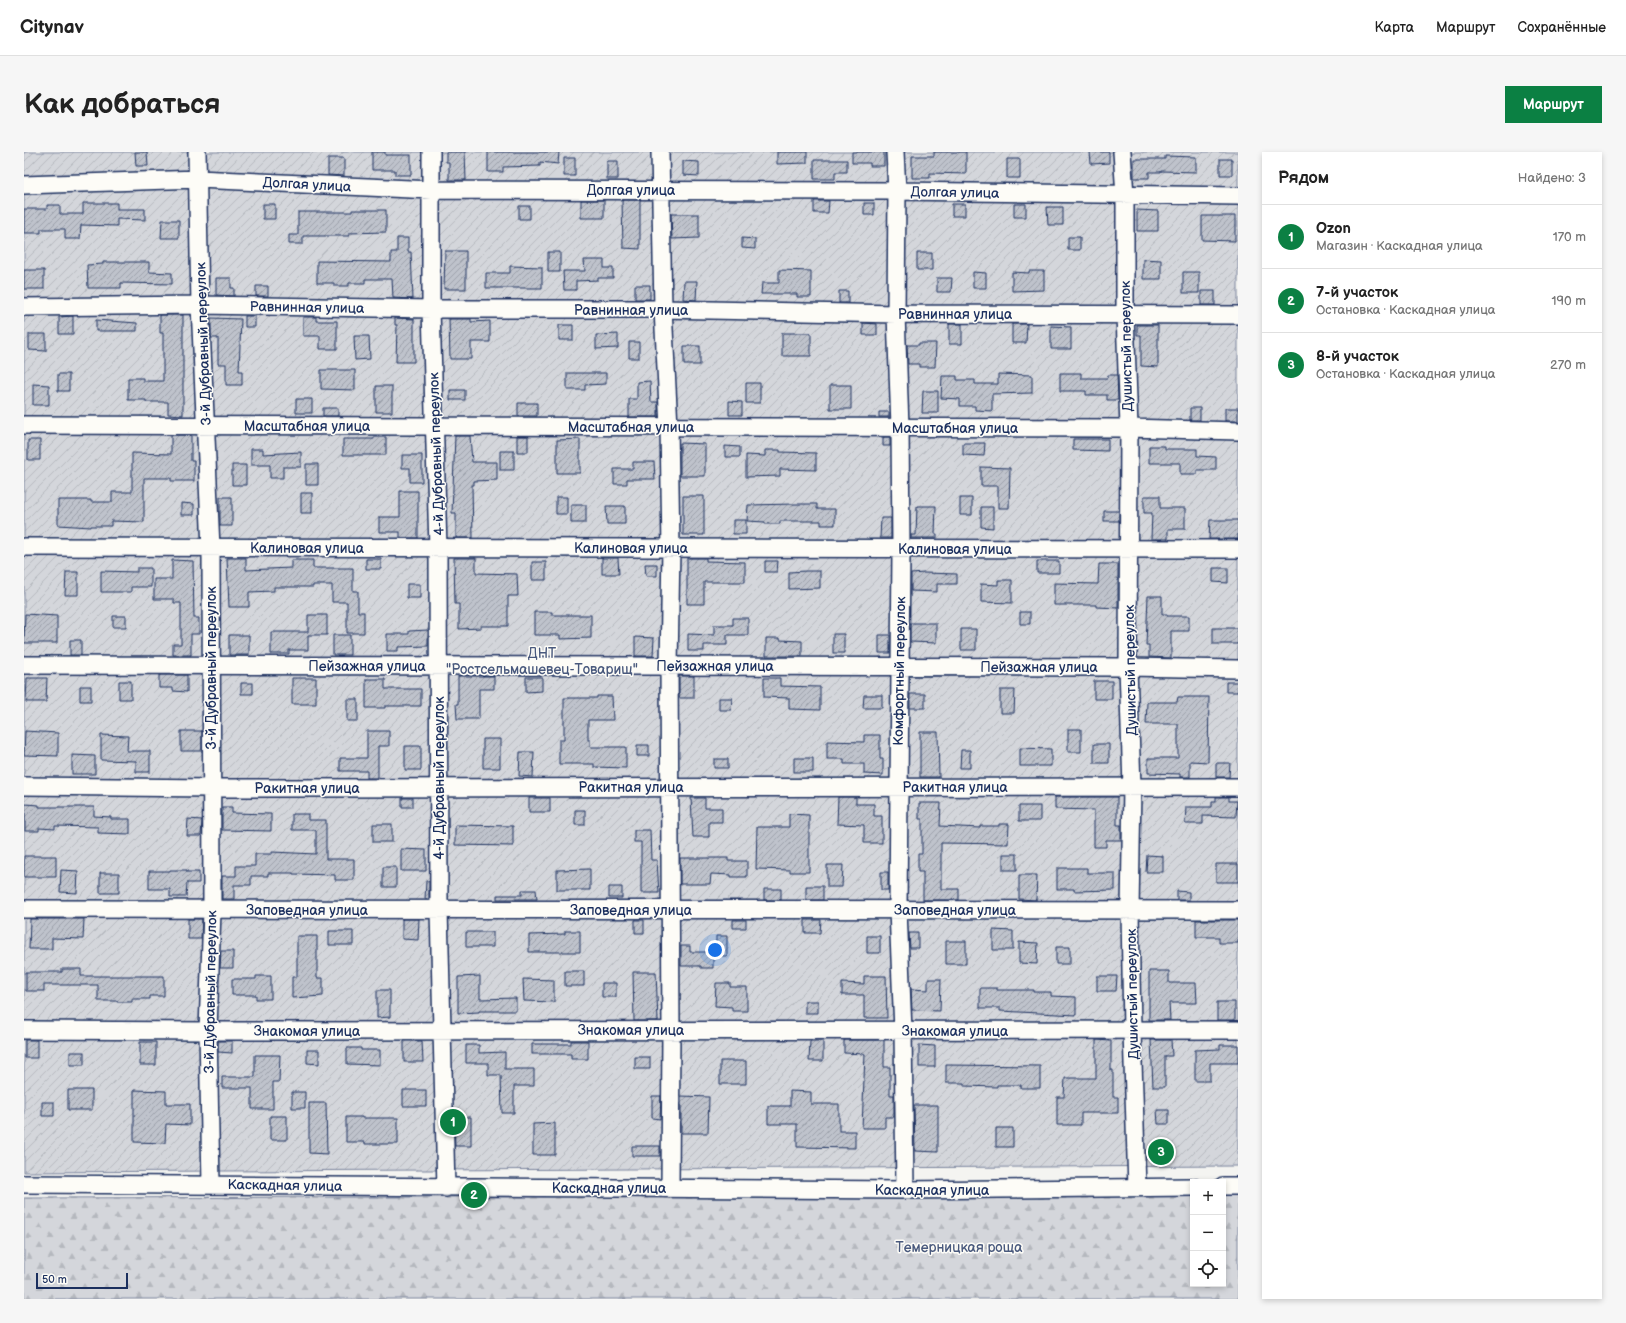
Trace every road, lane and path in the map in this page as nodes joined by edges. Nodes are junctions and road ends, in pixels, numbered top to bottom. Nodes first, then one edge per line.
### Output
1 (197, 152) edge
2 (431, 152) edge
3 (660, 152) edge
4 (895, 152) edge
5 (1122, 152) edge
6 (198, 179) junction
7 (24, 185) edge
8 (432, 190) junction
9 (662, 190) junction
10 (897, 191) junction
11 (1124, 195) junction
12 (1238, 196) edge
13 (200, 305) junction
14 (24, 307) edge
15 (431, 309) junction
16 (663, 309) junction
17 (896, 314) junction
18 (1125, 314) junction
19 (1238, 315) edge
20 (24, 426) edge
21 (206, 426) junction
22 (436, 427) junction
23 (669, 427) junction
24 (900, 428) junction
25 (1129, 428) junction
26 (1238, 430) edge
27 (24, 547) edge
28 (211, 548) junction
29 (438, 548) junction
30 (672, 548) junction
31 (900, 549) junction
32 (1129, 549) junction
33 (1238, 549) edge
34 (24, 665) edge
35 (211, 666) junction
36 (438, 666) junction
37 (669, 666) junction
38 (899, 667) junction
39 (1128, 667) junction
40 (1238, 668) edge
41 (24, 786) edge
42 (670, 787) junction
43 (898, 787) junction
44 (1132, 787) junction
45 (1238, 787) edge
46 (210, 788) junction
47 (440, 788) junction
48 (24, 909) edge
49 (212, 910) junction
50 (439, 910) junction
51 (671, 910) junction
52 (898, 910) junction
53 (1130, 910) junction
54 (1238, 910) edge
55 (24, 1030) edge
56 (441, 1030) junction
57 (672, 1030) junction
58 (903, 1030) junction
59 (1238, 1030) edge
60 (208, 1031) junction
61 (1132, 1031) junction
62 (24, 1184) edge
63 (211, 1184) junction
64 (1226, 1186) edge
65 (1238, 1186) edge
66 (1190, 1187) edge
67 (446, 1188) junction
68 (1136, 1188) junction
69 (670, 1189) junction
70 (905, 1190) junction

1 - 6 street, 3-й Дубравный переулок
2 - 8 street, 4-й Дубравный переулок
3 - 9 street
4 - 10 street, Комфортный переулок
5 - 11 street, Душистый переулок
6 - 7 street, Долгая улица
6 - 8 street, Долгая улица
6 - 13 street, 3-й Дубравный переулок
8 - 9 street, Долгая улица
8 - 15 street, 4-й Дубравный переулок
9 - 10 street, Долгая улица
9 - 16 street
10 - 11 street, Долгая улица
10 - 17 street, Комфортный переулок
11 - 12 street, Долгая улица
11 - 18 street, Душистый переулок
13 - 14 street, Равнинная улица
13 - 15 street, Равнинная улица
13 - 21 street, 3-й Дубравный переулок
15 - 16 street, Равнинная улица
15 - 22 street, 4-й Дубравный переулок
16 - 17 street, Равнинная улица
16 - 23 street
17 - 18 street, Равнинная улица
17 - 24 street, Комфортный переулок
18 - 19 street, Равнинная улица
18 - 25 street, Душистый переулок
20 - 21 street, Масштабная улица
21 - 22 street, Масштабная улица
21 - 28 street, 3-й Дубравный переулок
22 - 23 street, Масштабная улица
22 - 29 street, 4-й Дубравный переулок
23 - 24 street, Масштабная улица
23 - 30 street
24 - 25 street, Масштабная улица
24 - 31 street, Комфортный переулок
25 - 26 street, Масштабная улица
25 - 32 street, Душистый переулок
27 - 28 street, Калиновая улица
28 - 29 street, Калиновая улица
28 - 35 street, 3-й Дубравный переулок
29 - 30 street, Калиновая улица
29 - 36 street, 4-й Дубравный переулок
30 - 31 street, Калиновая улица
30 - 37 street
31 - 32 street, Калиновая улица
31 - 38 street, Комфортный переулок
32 - 33 street, Калиновая улица
32 - 39 street, Душистый переулок
34 - 35 street, Пейзажная улица
35 - 36 street, Пейзажная улица
35 - 46 street, 3-й Дубравный переулок
36 - 37 street, Пейзажная улица
36 - 47 street, 4-й Дубравный переулок
37 - 38 street, Пейзажная улица
37 - 42 street
38 - 39 street, Пейзажная улица
38 - 43 street, Комфортный переулок
39 - 40 street, Пейзажная улица
39 - 44 street, Душистый переулок
41 - 46 street, Ракитная улица
42 - 43 street, Ракитная улица
42 - 47 street, Ракитная улица
42 - 51 street
43 - 44 street, Ракитная улица
43 - 52 street, Комфортный переулок
44 - 45 street, Ракитная улица
44 - 53 street, Душистый переулок
46 - 47 street, Ракитная улица
46 - 49 street, 3-й Дубравный переулок
47 - 50 street, 4-й Дубравный переулок
48 - 49 street, Заповедная улица
49 - 50 street, Заповедная улица
49 - 60 street, 3-й Дубравный переулок
50 - 51 street, Заповедная улица
50 - 56 street, 4-й Дубравный переулок
51 - 52 street, Заповедная улица
51 - 57 street
52 - 53 street, Заповедная улица
52 - 58 street, Комфортный переулок
53 - 54 street, Заповедная улица
53 - 61 street, Душистый переулок
55 - 60 street, Знакомая улица
56 - 57 street, Знакомая улица
56 - 60 street, Знакомая улица
56 - 67 street, 4-й Дубравный переулок
57 - 58 street, Знакомая улица
57 - 69 street
58 - 61 street, Знакомая улица
58 - 70 street, Комфортный переулок
59 - 61 street, Знакомая улица
60 - 63 street, 3-й Дубравный переулок
61 - 68 street, Душистый переулок
62 - 63 street, Каскадная улица
63 - 67 street, Каскадная улица
64 - 65 street
66 - 68 street, Каскадная улица
67 - 69 street, Каскадная улица
68 - 70 street, Каскадная улица
69 - 70 street, Каскадная улица

